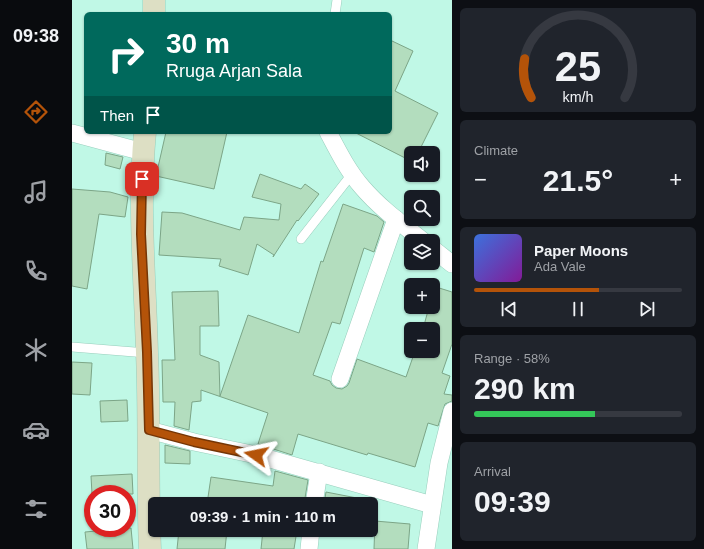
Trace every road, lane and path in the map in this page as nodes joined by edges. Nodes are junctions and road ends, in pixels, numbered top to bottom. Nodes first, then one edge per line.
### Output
1 (154, 0) edge
2 (337, 0) edge
3 (154, 12) edge
4 (335, 12) edge
5 (72, 133) edge
6 (329, 134) edge
7 (144, 142) edge
8 (352, 174) junction
9 (396, 219) junction
10 (414, 234) edge
11 (301, 239) dead end
12 (440, 255) edge
13 (452, 264) edge
14 (72, 347) edge
15 (147, 352) junction
16 (340, 379) dead end
17 (452, 411) edge
18 (149, 430) junction
19 (319, 472) junction
20 (315, 497) edge
21 (432, 505) junction
22 (310, 537) edge
23 (150, 549) edge
24 (309, 549) edge
25 (426, 549) edge

1 - 3 street
2 - 4 lane
5 - 7 street
6 - 8 street
7 - 15 street
8 - 9 street
8 - 11 lane
9 - 10 street
9 - 16 street
12 - 13 street
14 - 15 lane
15 - 18 street
17 - 21 street
18 - 19 street
18 - 23 street
19 - 20 street
19 - 21 street
21 - 25 street
22 - 24 street

